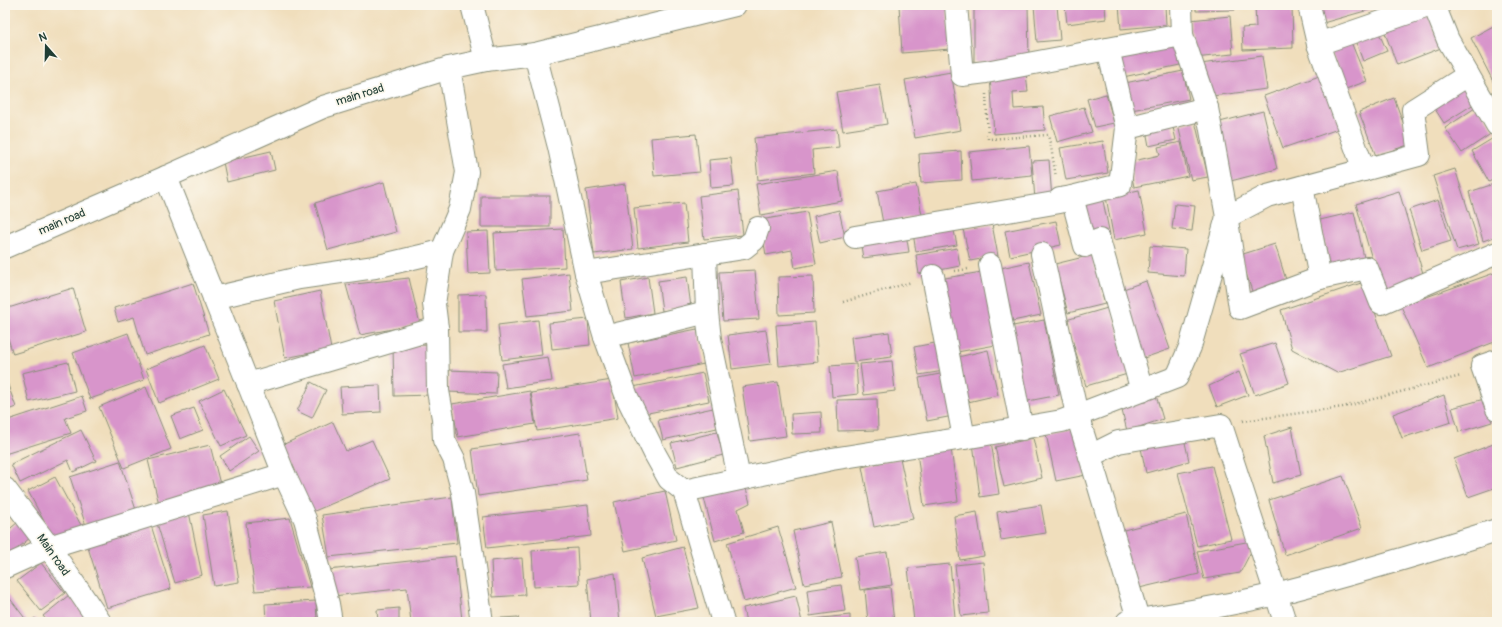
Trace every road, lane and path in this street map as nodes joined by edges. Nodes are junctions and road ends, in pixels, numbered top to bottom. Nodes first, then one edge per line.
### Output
1 (472, 5) edge
2 (735, 5) edge
3 (956, 5) edge
4 (1181, 5) edge
5 (1309, 5) edge
6 (1431, 5) edge
7 (1434, 5) edge
8 (1182, 35) junction
9 (1318, 44) junction
10 (1108, 50) junction
11 (535, 54) junction
12 (486, 60) junction
13 (449, 68) junction
14 (1468, 75) junction
15 (1207, 108) junction
16 (1497, 125) edge
17 (1127, 128) junction
18 (1364, 170) junction
19 (166, 177) junction
20 (1302, 187) junction
21 (1064, 200) junction
22 (1227, 217) junction
23 (758, 228) dead end
24 (856, 237) dead end
25 (5, 247) edge
26 (442, 251) junction
27 (1497, 253) edge
28 (704, 254) junction
29 (1042, 254) dead end
30 (990, 265) dead end
31 (586, 272) junction
32 (933, 276) dead end
33 (1320, 278) junction
34 (214, 298) junction
35 (707, 312) junction
36 (438, 328) junction
37 (606, 337) junction
38 (1490, 363) edge
39 (248, 384) junction
40 (1142, 391) junction
41 (1497, 409) edge
42 (1077, 415) junction
43 (1221, 425) junction
44 (1022, 428) junction
45 (964, 438) junction
46 (1090, 456) junction
47 (284, 474) junction
48 (739, 478) junction
49 (5, 489) edge
50 (684, 491) junction
51 (1497, 530) edge
52 (49, 547) junction
53 (5, 567) edge
54 (1275, 594) junction
55 (1135, 621) edge
56 (100, 622) edge
57 (331, 622) edge
58 (482, 622) edge
59 (723, 622) edge
60 (1285, 622) edge

1 - 12 street
2 - 11 street, main road
3 - 10 street
4 - 8 street
5 - 9 street
6 - 9 street
7 - 14 street
8 - 10 street
8 - 15 street
9 - 18 street
10 - 17 street
11 - 12 street, main road
11 - 31 street
12 - 13 street, main road
13 - 19 street, main road
13 - 26 street
14 - 16 street
14 - 18 street
15 - 17 street
15 - 22 street
17 - 21 street
18 - 20 street
19 - 25 street, main road
19 - 34 street
20 - 22 street
20 - 33 street
21 - 24 street
21 - 40 street
22 - 33 street
22 - 40 street
23 - 28 street
26 - 34 street
26 - 36 street
27 - 33 street
28 - 31 street
28 - 35 street
29 - 42 street
30 - 44 street
31 - 37 street
32 - 45 street
34 - 39 street
35 - 37 street
35 - 48 street
36 - 39 street
36 - 58 street
37 - 50 street
38 - 41 street
38 - 43 path
39 - 47 street
40 - 42 street
42 - 44 street
42 - 46 street
43 - 46 street
43 - 54 street
44 - 45 street
45 - 48 street
46 - 55 street
47 - 52 street
47 - 57 street
48 - 50 street
49 - 52 street, Main road
50 - 59 street
51 - 54 street
52 - 53 street
52 - 56 street, Main road
54 - 55 street
54 - 60 street

